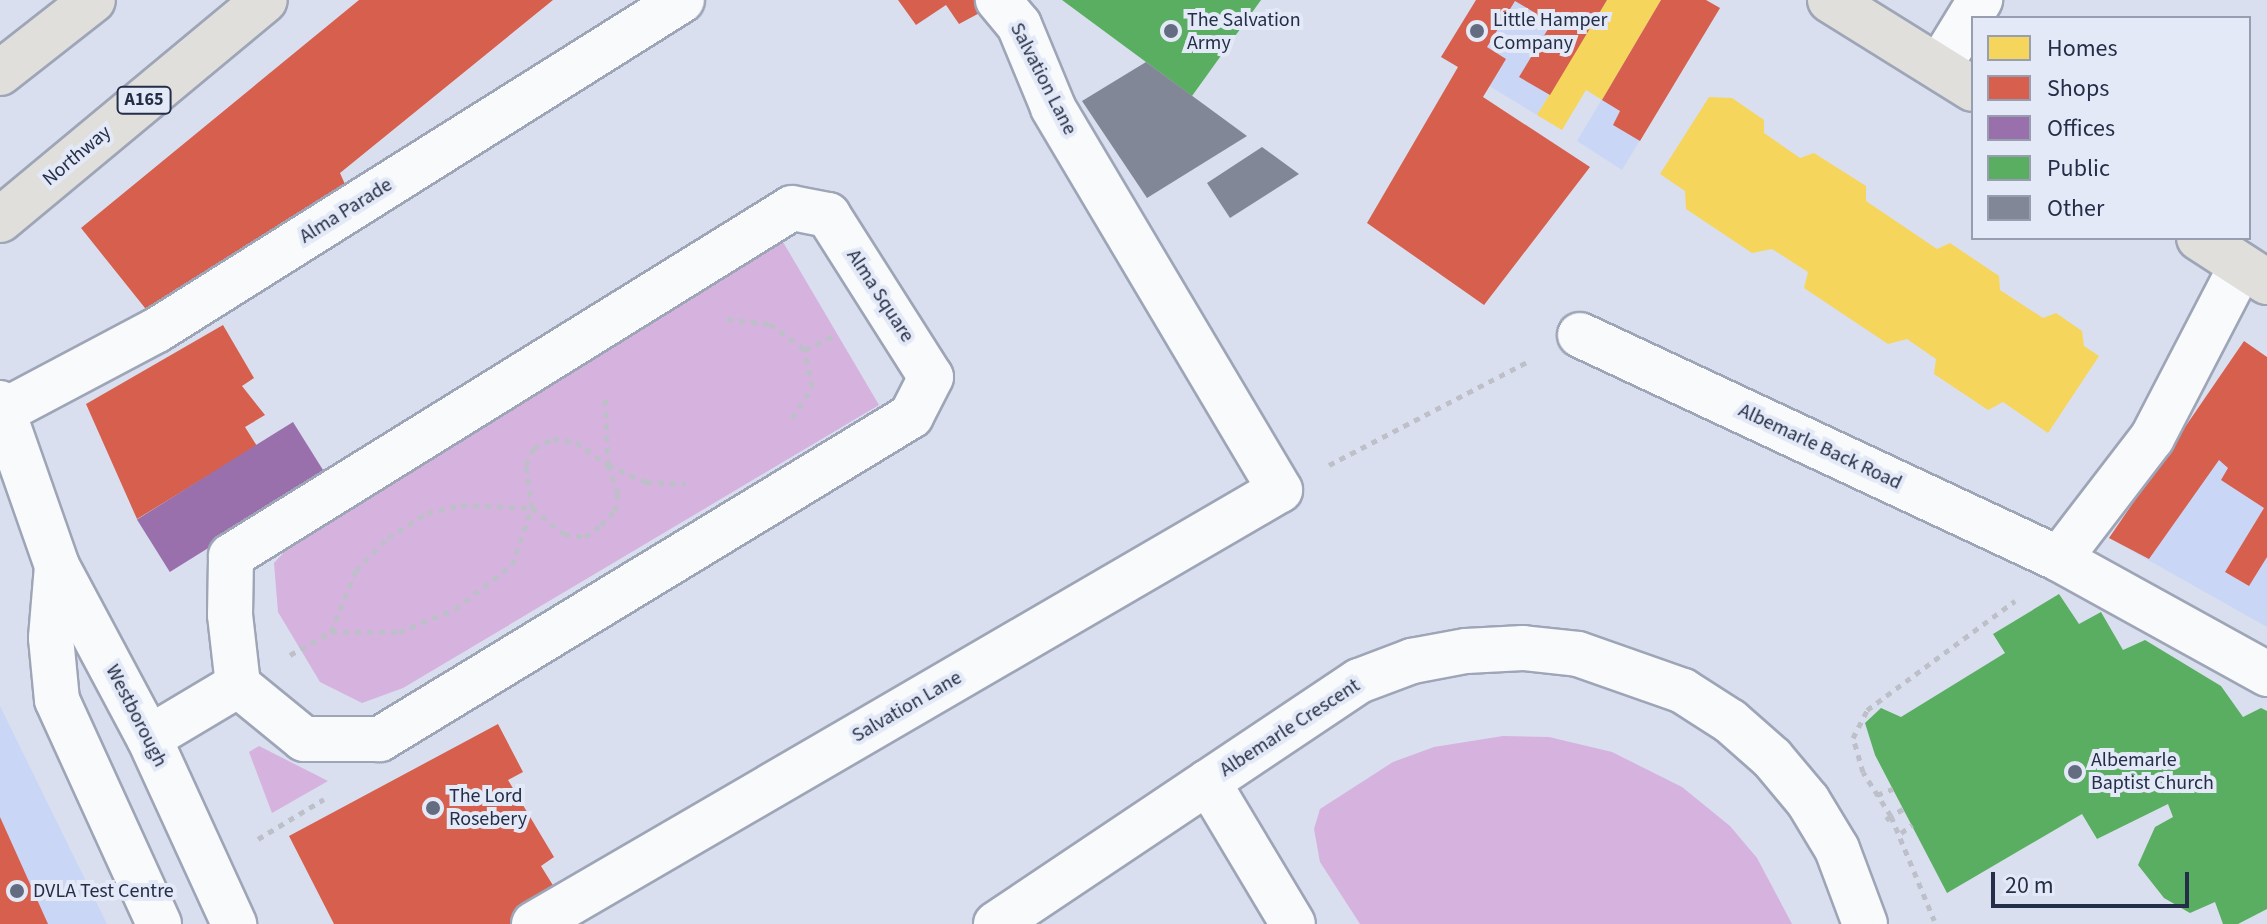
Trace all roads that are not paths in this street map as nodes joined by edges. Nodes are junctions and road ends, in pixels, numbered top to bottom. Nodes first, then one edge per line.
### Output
1 (93, 0) edge
2 (265, 0) edge
3 (682, 0) edge
4 (998, 0) edge
5 (1830, 0) edge
6 (1971, 29) edge
7 (0, 73) edge
8 (1956, 78) edge
9 (0, 220) edge
10 (2202, 240) edge
11 (2254, 274) edge
12 (1580, 335) road end
13 (2, 407) edge
14 (0, 475) edge
15 (37, 509) junction
16 (2059, 559) junction
17 (57, 566) junction
18 (2267, 674) edge
19 (238, 685) junction
20 (149, 738) junction
21 (1208, 782) junction
22 (159, 924) edge
23 (234, 924) edge
24 (534, 924) edge
25 (996, 924) edge
26 (1293, 924) edge
27 (1865, 924) edge

1 - 7 main road
2 - 9 main road, Northway / A165
3 - 13 street, Alma Parade
4 - 24 street, Salvation Lane
5 - 8 main road
6 - 8 street
10 - 11 main road
11 - 16 street
12 - 16 street, Albemarle Back Road
13 - 15 street, Westborough
14 - 15 street, Westborough
15 - 17 street, Westborough
16 - 18 street, Albemarle Back Road
17 - 20 street, Westborough
17 - 22 street
19 - 19 street, Alma Square
19 - 20 street
20 - 23 street, Westborough
21 - 25 street, Albemarle Crescent
21 - 26 street, Albemarle Crescent
21 - 27 street, Albemarle Crescent

